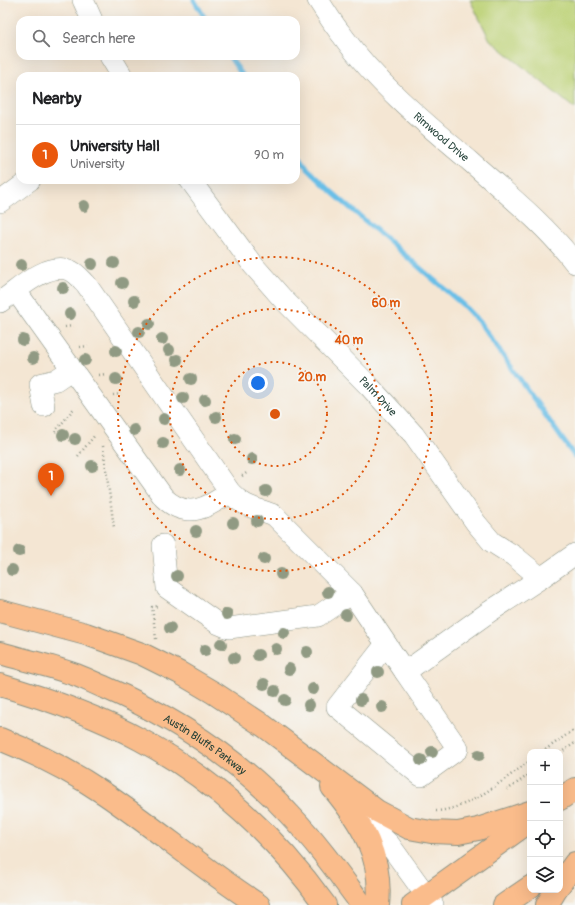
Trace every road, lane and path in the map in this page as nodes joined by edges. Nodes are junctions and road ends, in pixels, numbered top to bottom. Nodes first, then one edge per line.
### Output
1 (83, 0) edge
2 (318, 0) edge
3 (90, 16) edge
4 (112, 60) edge
5 (120, 72) edge
6 (25, 184) edge
7 (193, 184) edge
8 (0, 202) edge
9 (575, 263) edge
10 (8, 296) edge
11 (72, 368) junction
12 (44, 406) dead end
13 (76, 407) dead end
14 (55, 432) dead end
15 (95, 434) dead end
16 (103, 446) dead end
17 (78, 456) dead end
18 (230, 492) junction
19 (114, 528) dead end
20 (163, 545) dead end
21 (575, 554) edge
22 (541, 578) junction
23 (352, 594) junction
24 (160, 606) dead end
25 (0, 611) edge
26 (156, 642) dead end
27 (386, 644) junction
28 (0, 653) edge
29 (405, 672) junction
30 (0, 685) edge
31 (575, 729) edge
32 (0, 739) edge
33 (575, 743) edge
34 (546, 749) edge
35 (563, 752) edge
36 (307, 760) junction
37 (527, 776) edge
38 (575, 789) edge
39 (507, 790) dead end
40 (563, 798) edge
41 (345, 803) junction
42 (527, 813) edge
43 (527, 823) edge
44 (575, 855) edge
45 (575, 863) edge
46 (563, 864) edge
47 (213, 874) junction
48 (563, 880) edge
49 (527, 889) edge
50 (554, 893) edge
51 (427, 899) edge
52 (238, 905) edge
53 (259, 905) edge
54 (326, 905) edge
55 (362, 905) edge
56 (378, 905) edge
57 (504, 905) edge
58 (547, 905) edge

1 - 3 street
2 - 9 street, Rimwood Drive
4 - 5 street
6 - 8 street
7 - 22 street, Palm Drive
10 - 11 street
10 - 18 street
11 - 12 street
11 - 18 street
13 - 14 path
15 - 17 path
16 - 19 path
18 - 23 street
20 - 23 street
21 - 22 street
22 - 29 street
23 - 27 street
24 - 26 path
25 - 36 main road
27 - 29 street
27 - 29 street
28 - 55 main road, Austin Bluffs Parkway
30 - 54 main road
31 - 34 path
32 - 47 main road
33 - 35 path
36 - 41 main road
36 - 42 main road
37 - 39 path
38 - 40 main road
41 - 51 street
41 - 56 main road
43 - 51 main road
44 - 46 main road
45 - 48 main road
47 - 52 main road
47 - 53 main road
49 - 57 main road
50 - 58 main road

